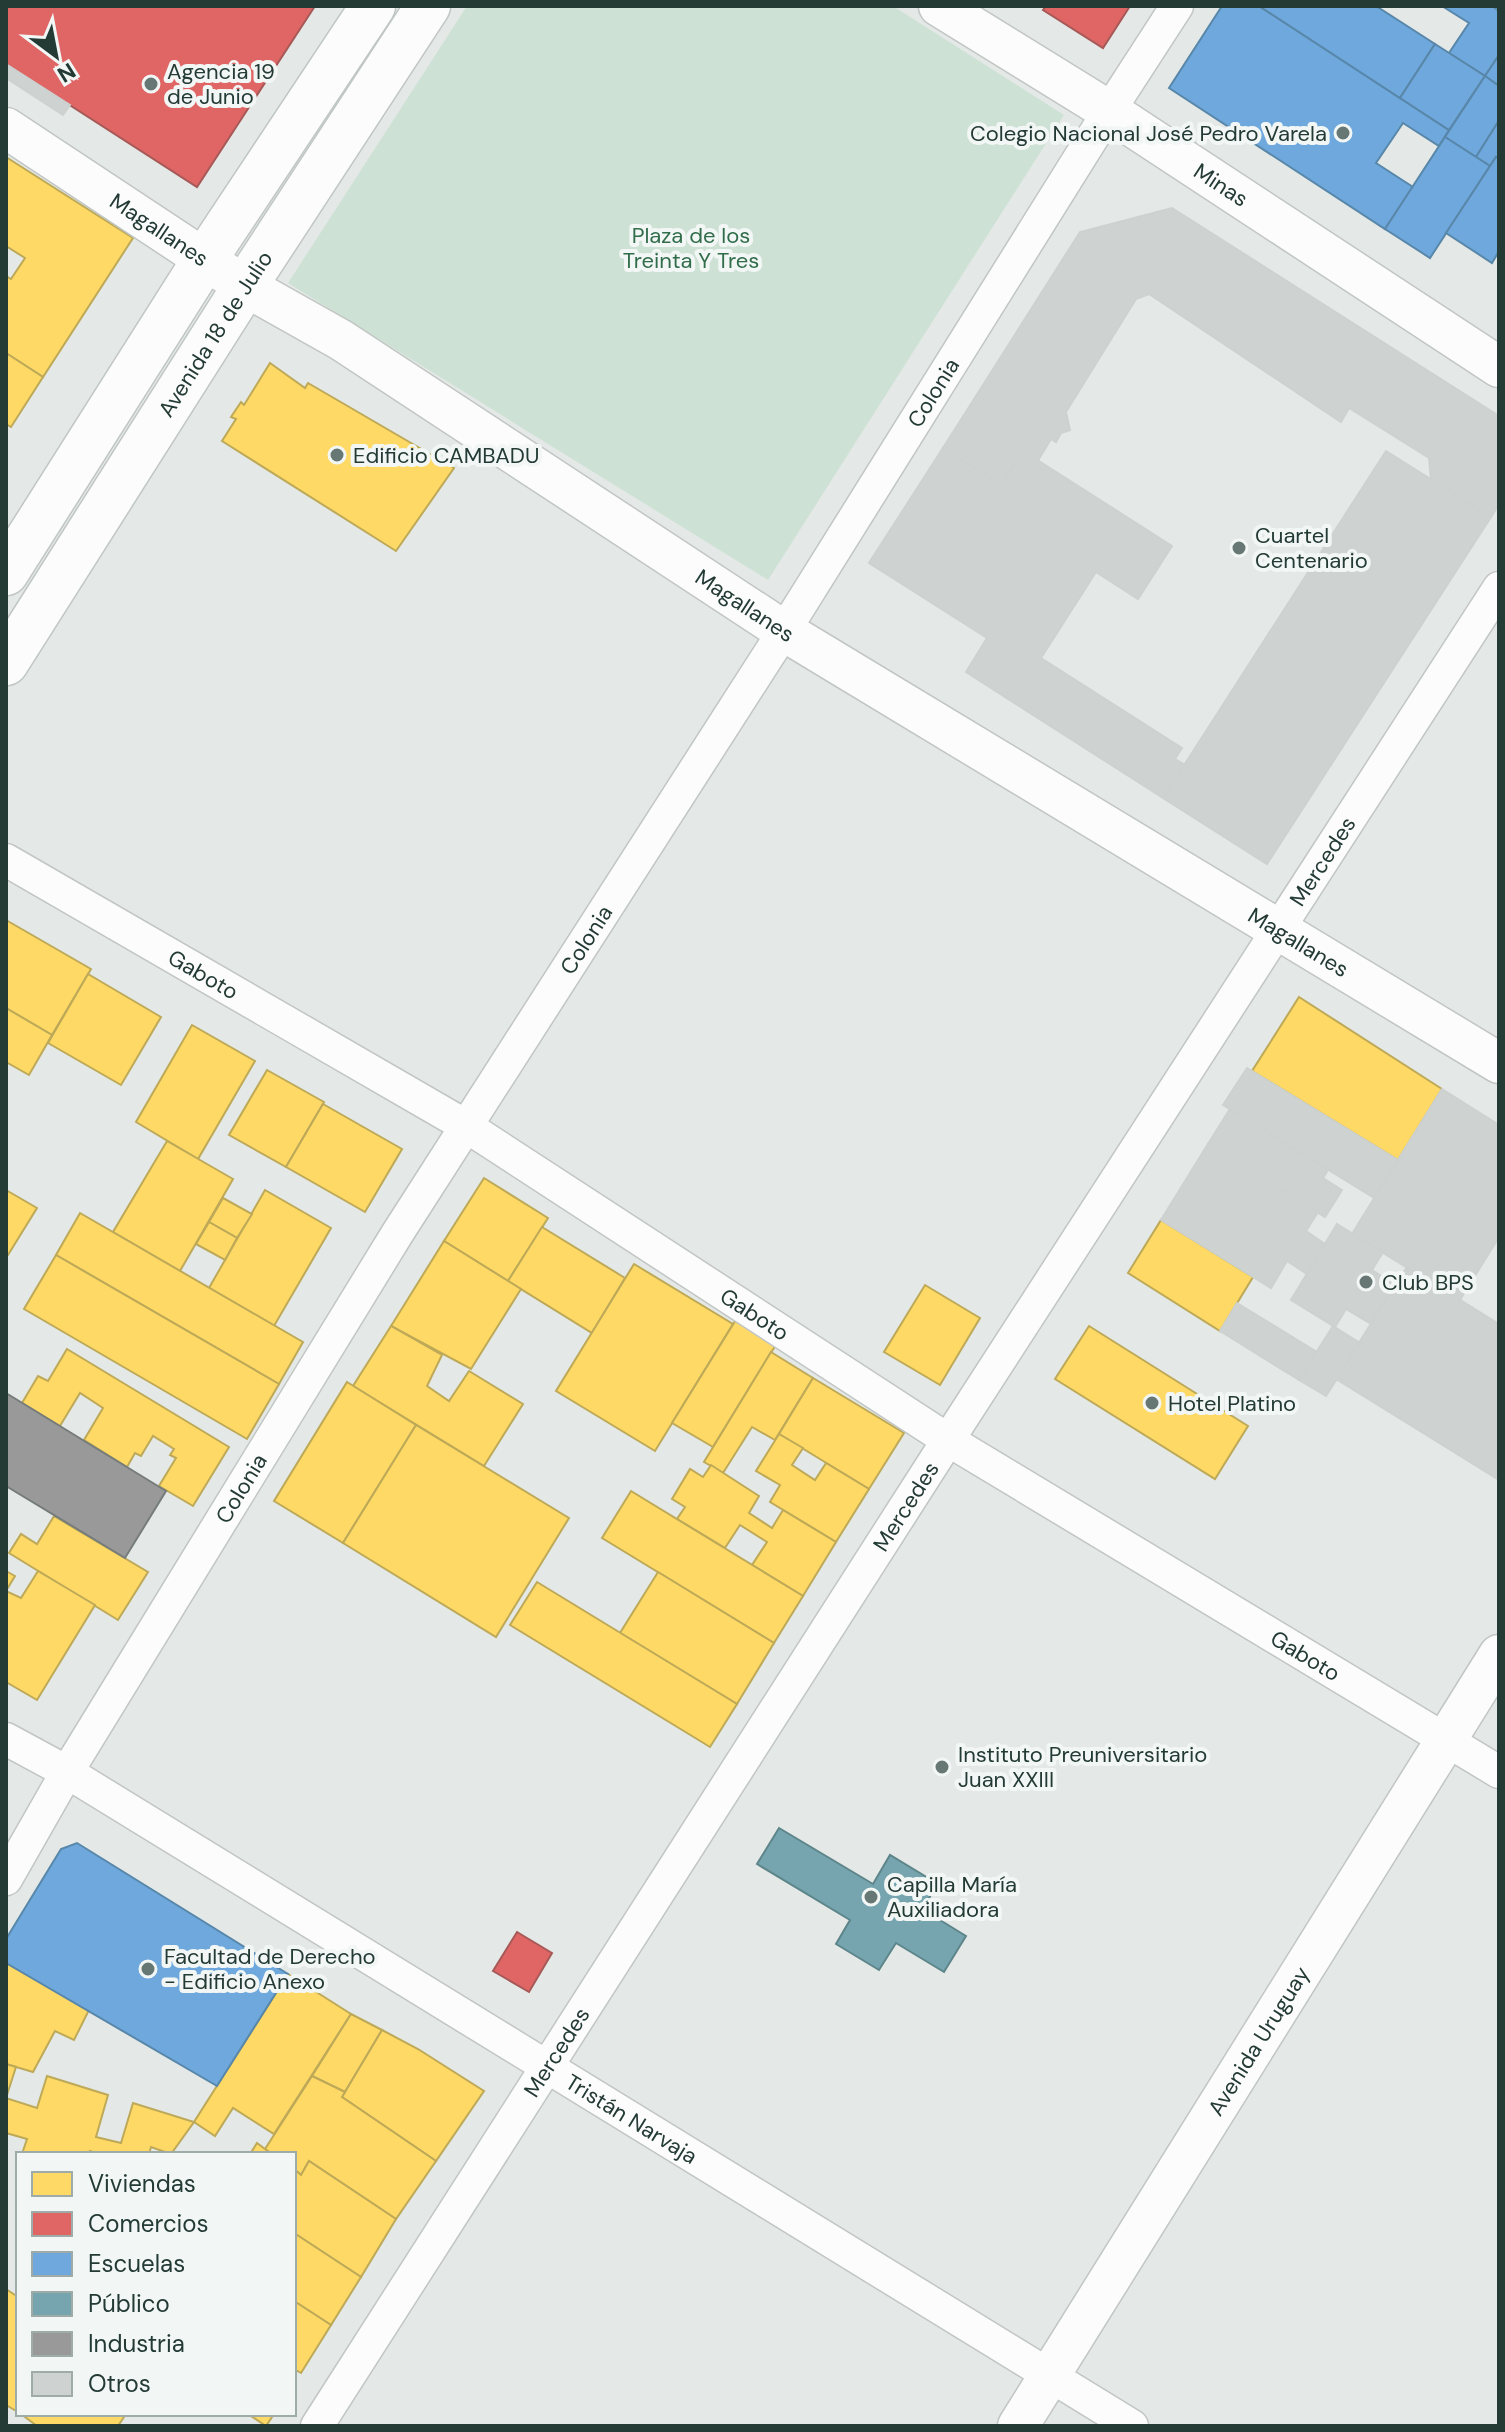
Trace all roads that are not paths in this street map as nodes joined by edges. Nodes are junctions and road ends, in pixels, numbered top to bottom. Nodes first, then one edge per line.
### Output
1 (373, 6) edge
2 (428, 6) edge
3 (939, 6) edge
4 (1177, 6) edge
5 (1109, 111) junction
6 (6, 128) edge
7 (205, 259) junction
8 (245, 286) junction
9 (1499, 367) edge
10 (6, 573) edge
11 (1499, 588) edge
12 (784, 631) junction
13 (6, 663) edge
14 (6, 860) edge
15 (1277, 930) junction
16 (1499, 1063) edge
17 (466, 1126) junction
18 (948, 1440) junction
19 (1499, 1655) edge
20 (6, 1739) edge
21 (1446, 1739) junction
22 (67, 1772) junction
23 (1499, 1772) edge
24 (6, 1879) edge
25 (545, 2067) junction
26 (1050, 2376) junction
27 (317, 2426) edge
28 (1018, 2426) edge
29 (1132, 2426) edge

1 - 7 main road
2 - 8 main road, Avenida 18 de Julio
3 - 5 street, Minas
4 - 5 street, Colonia
5 - 9 street, Minas
5 - 12 street, Colonia
6 - 7 street, Magallanes
7 - 8 street, Magallanes
7 - 10 main road
8 - 12 street, Magallanes
8 - 13 main road, Avenida 18 de Julio
11 - 15 street, Mercedes
12 - 15 street, Magallanes
12 - 17 street, Colonia
14 - 17 street, Gaboto
15 - 16 street, Magallanes
15 - 18 street, Mercedes
17 - 18 street, Gaboto
17 - 22 street, Colonia
18 - 21 street, Gaboto
18 - 25 street, Mercedes
19 - 21 street, Avenida Uruguay
20 - 22 street, Tristán Narvaja
21 - 23 street, Gaboto
21 - 26 street, Avenida Uruguay
22 - 24 street, Colonia
22 - 25 street, Tristán Narvaja
25 - 26 street, Tristán Narvaja
25 - 27 street, Mercedes
26 - 28 street, Avenida Uruguay
26 - 29 street, Tristán Narvaja

